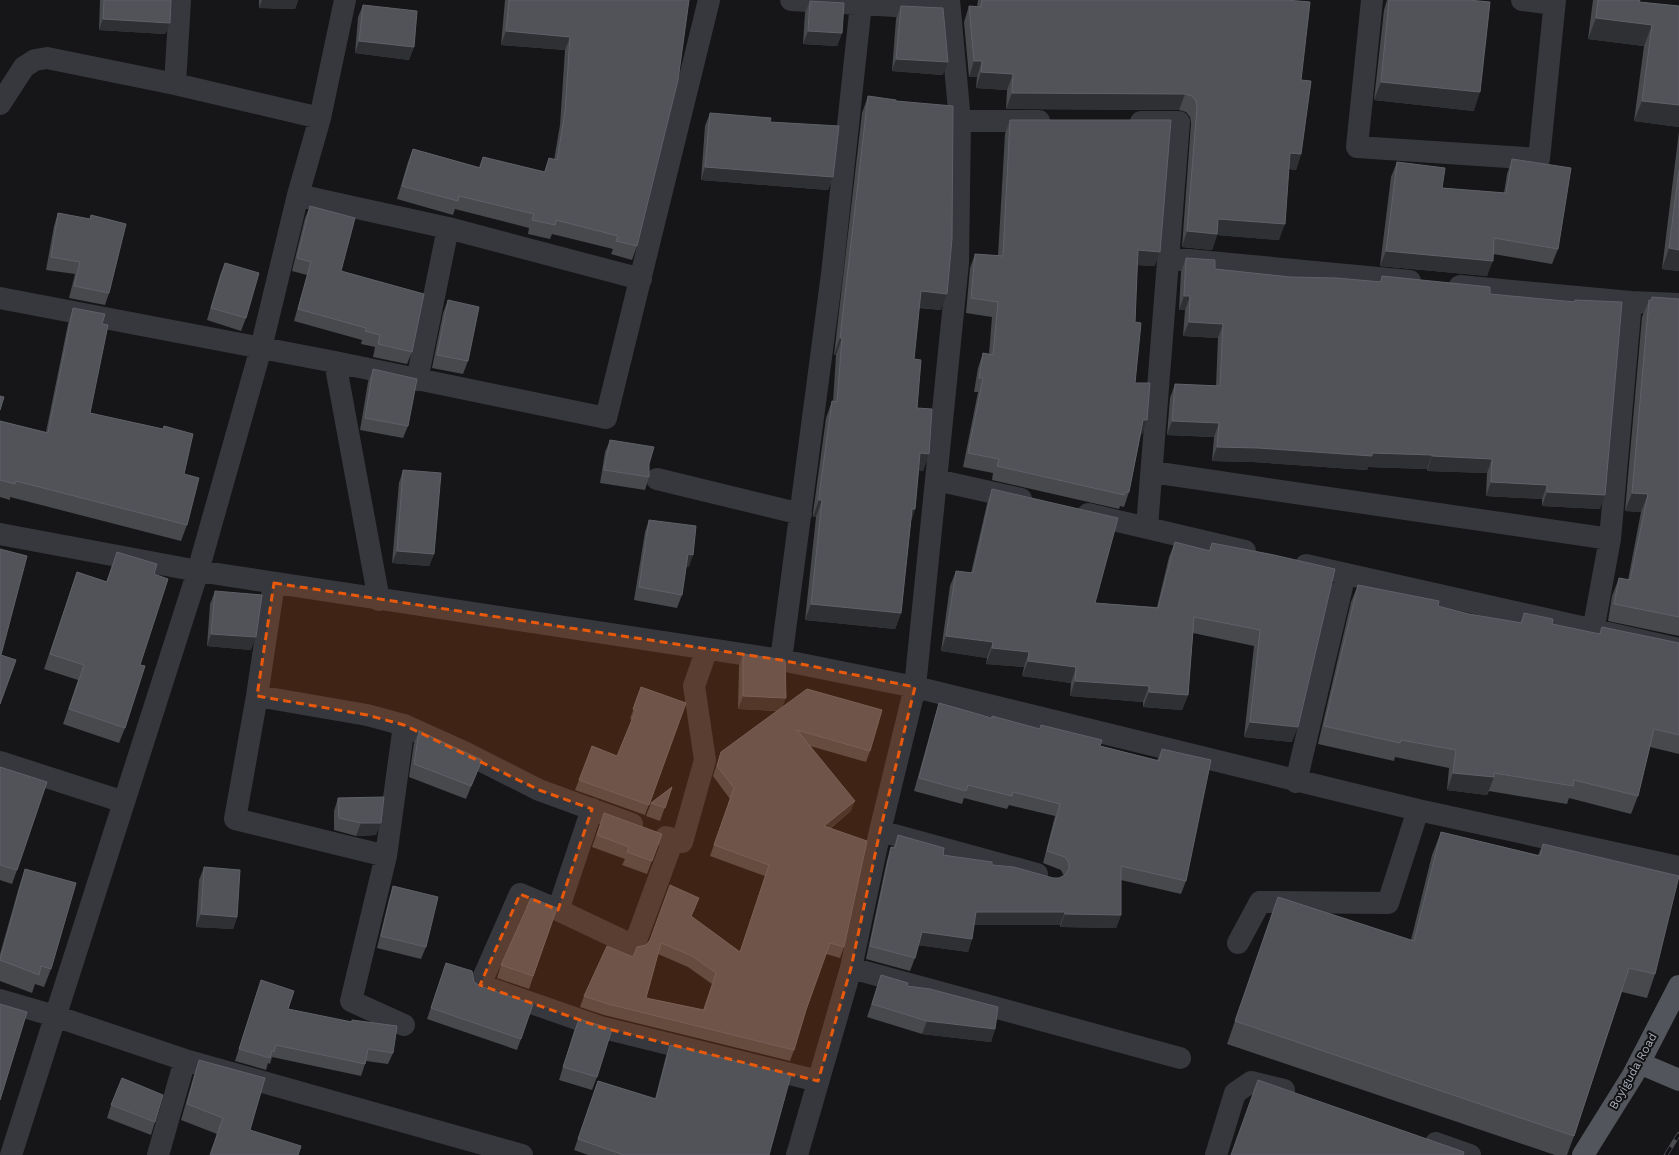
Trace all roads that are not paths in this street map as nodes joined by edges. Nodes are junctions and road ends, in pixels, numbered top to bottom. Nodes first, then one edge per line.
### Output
1 (180, 0) edge
2 (345, 0) edge
3 (709, 0) edge
4 (791, 0) edge
5 (1372, 0) edge
6 (1522, 0) edge
7 (1555, 2) edge
8 (860, 4) junction
9 (949, 5) edge
10 (175, 84) junction
11 (0, 104) edge
12 (320, 118) junction
13 (960, 121) junction
14 (1062, 122) edge
15 (1124, 122) edge
16 (298, 195) junction
17 (448, 228) junction
18 (1168, 258) junction
19 (641, 279) junction
20 (0, 298) edge
21 (1631, 302) junction
22 (1679, 304) edge
23 (261, 348) junction
24 (335, 362) junction
25 (417, 380) junction
26 (1152, 472) junction
27 (657, 478) dead end
28 (936, 480) junction
29 (1042, 503) edge
30 (1072, 510) edge
31 (801, 514) junction
32 (1147, 527) junction
33 (0, 534) edge
34 (1610, 539) junction
35 (1262, 554) edge
36 (1284, 560) edge
37 (198, 571) junction
38 (1345, 574) junction
39 (274, 583) junction
40 (379, 600) junction
41 (1593, 631) junction
42 (707, 649) junction
43 (1679, 649) edge
44 (781, 660) junction
45 (916, 687) junction
46 (257, 696) junction
47 (404, 725) junction
48 (0, 762) edge
49 (1296, 782) junction
50 (124, 802) junction
51 (592, 809) junction
52 (1418, 810) junction
53 (880, 831) junction
54 (673, 840) junction
55 (386, 856) junction
56 (1679, 867) edge
57 (1052, 879) edge
58 (558, 910) junction
59 (1238, 943) dead end
60 (851, 968) junction
61 (1679, 986) edge
62 (0, 1000) edge
63 (55, 1016) junction
64 (404, 1025) dead end
65 (1180, 1058) dead end
66 (185, 1060) junction
67 (1639, 1063) junction
68 (1679, 1080) edge
69 (818, 1081) junction
70 (1301, 1096) edge
71 (1419, 1137) edge
72 (11, 1155) edge
73 (158, 1155) edge
74 (522, 1155) edge
75 (797, 1155) edge
76 (1216, 1155) edge
77 (1470, 1155) edge
78 (1583, 1155) edge

1 - 10 street
2 - 12 street
3 - 19 street
4 - 8 street
5 - 7 street
6 - 7 street
8 - 9 street
8 - 31 street
9 - 13 street
10 - 11 street
10 - 12 street
12 - 16 street
13 - 14 street
13 - 28 street
15 - 18 street
16 - 17 street
16 - 23 street
17 - 19 street
17 - 25 street
18 - 21 street
18 - 26 street
19 - 25 street
20 - 23 street
21 - 22 street
21 - 34 street
23 - 24 street
23 - 37 street
24 - 25 street
24 - 40 street
26 - 32 street
26 - 34 street
27 - 31 street
28 - 29 street
28 - 45 street
30 - 32 street
31 - 44 street
32 - 35 street
33 - 37 street
34 - 41 street
36 - 38 street
37 - 39 street
37 - 50 street
38 - 41 street
38 - 49 street
39 - 40 street
39 - 46 street
40 - 42 street
41 - 43 street
42 - 44 street
42 - 54 street
44 - 45 street
45 - 49 street
45 - 53 street
46 - 47 street
46 - 55 street
47 - 51 street
47 - 55 street
48 - 50 street
49 - 52 street
50 - 63 street
51 - 54 street
51 - 58 street
52 - 56 street
52 - 59 street
53 - 57 street
53 - 60 street
54 - 58 street
55 - 64 street
58 - 69 street
60 - 65 street
60 - 69 street
61 - 67 main road, Boyiguda Road
62 - 63 street
63 - 66 street
63 - 72 street
66 - 73 street
66 - 74 street
67 - 68 main road
67 - 78 main road, Boyiguda Road
69 - 75 street
70 - 76 street
71 - 77 street

